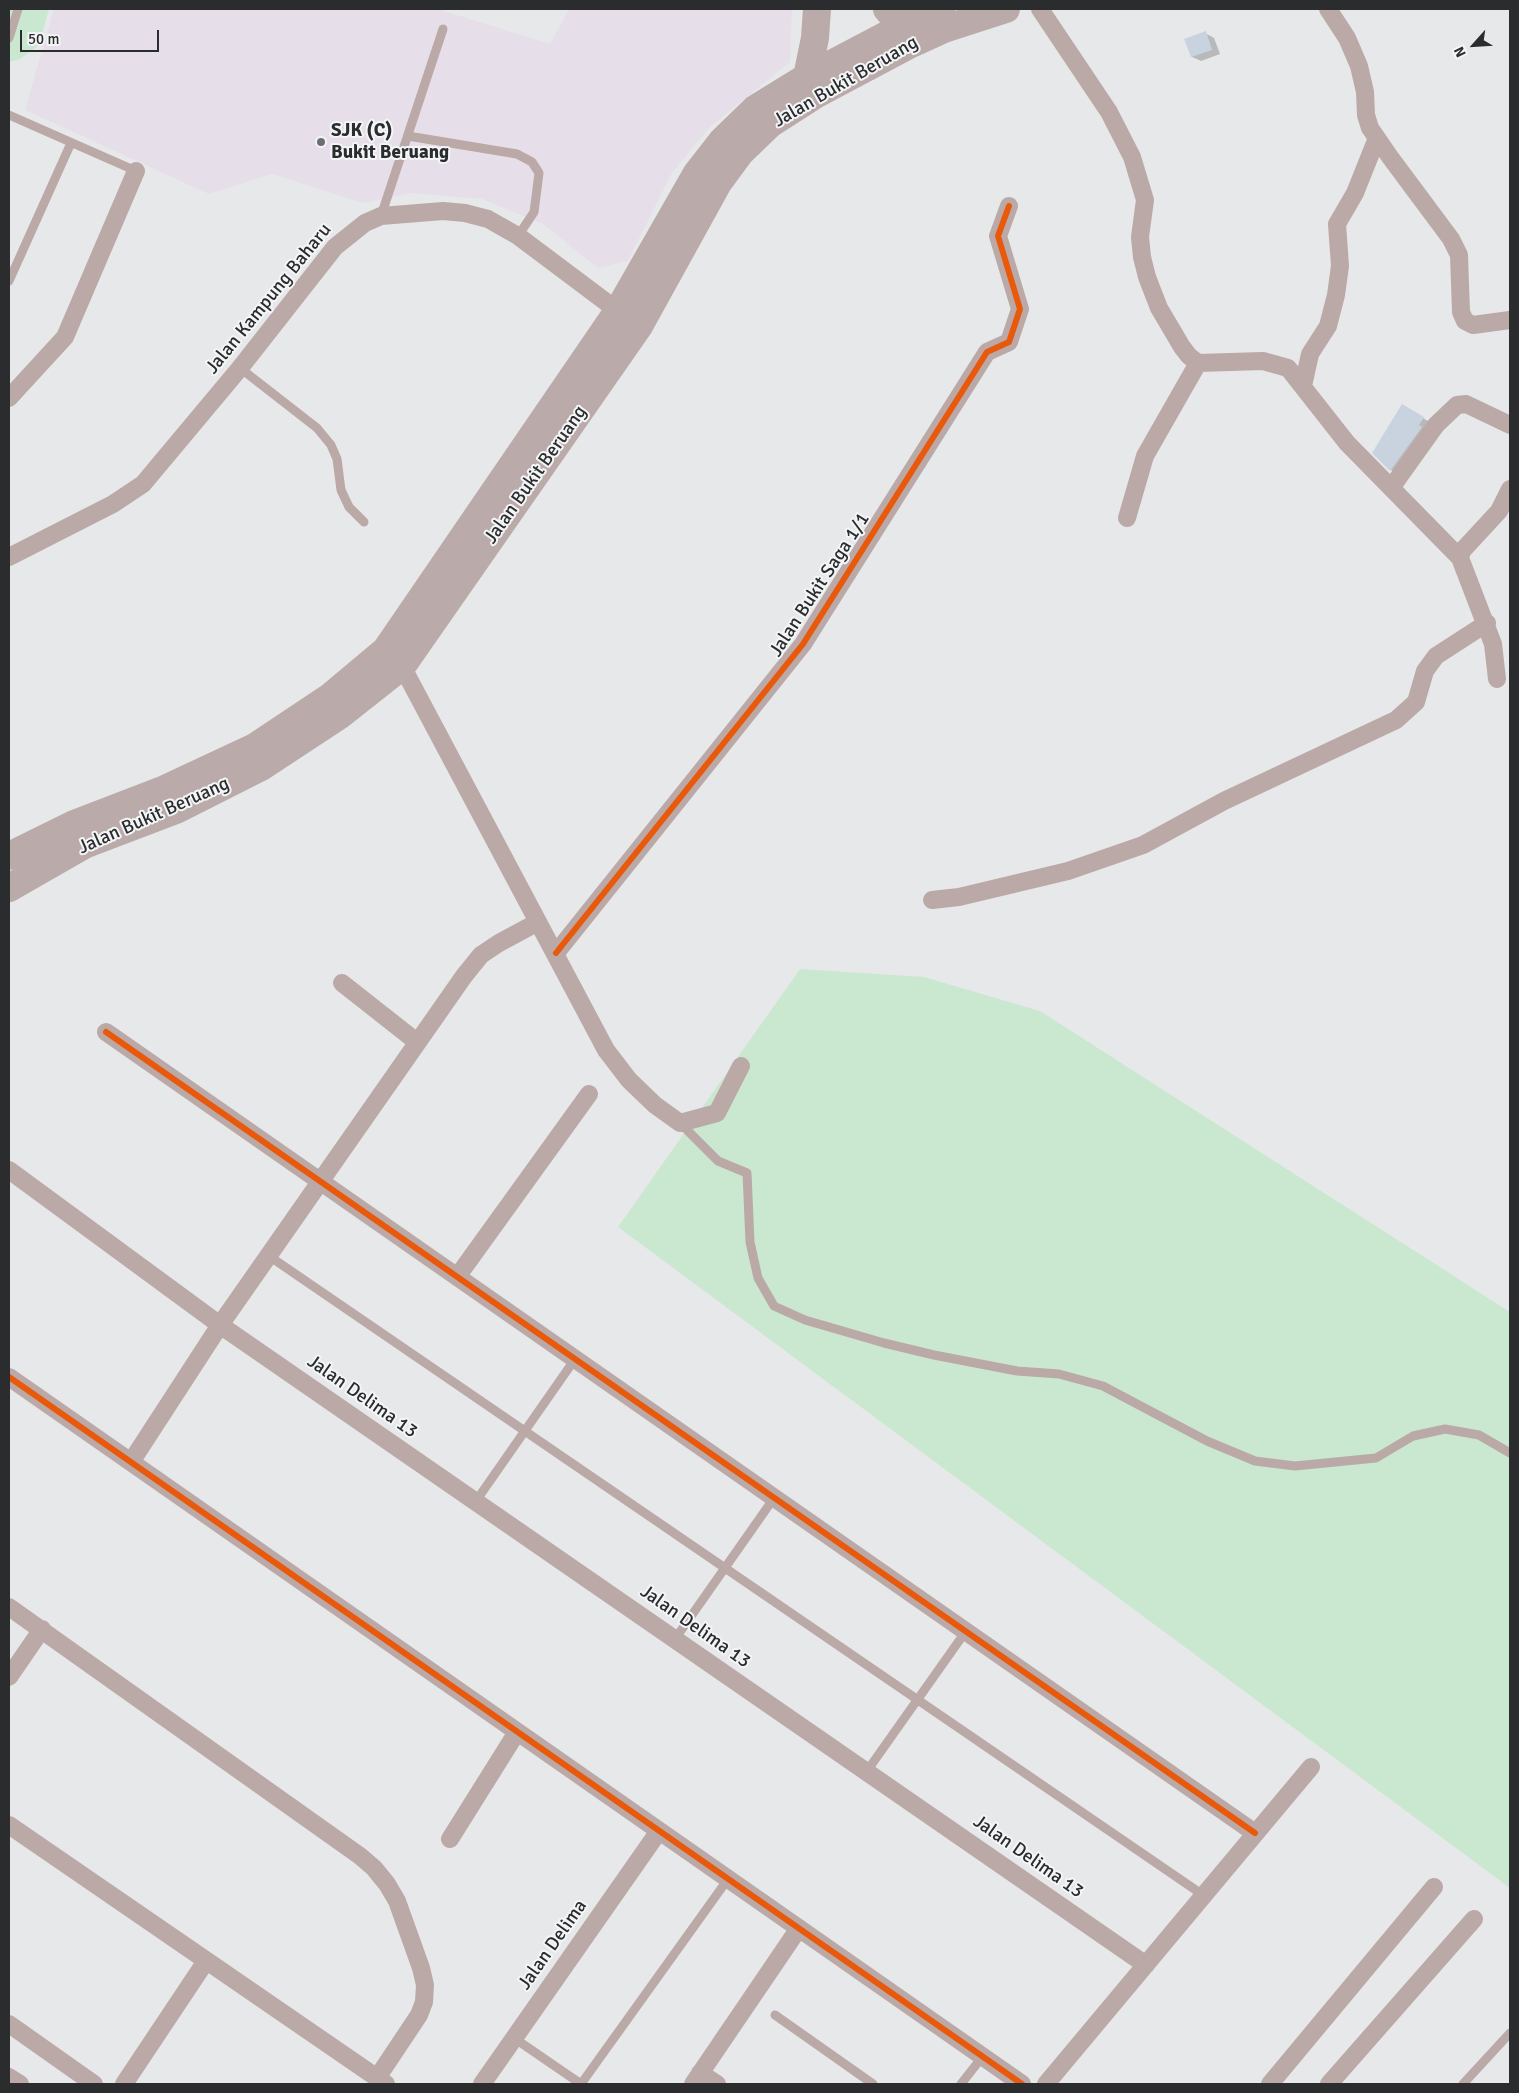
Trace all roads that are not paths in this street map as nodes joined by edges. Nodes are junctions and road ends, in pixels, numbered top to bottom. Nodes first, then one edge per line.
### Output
1 (18, 9) edge
2 (817, 9) edge
3 (1006, 9) edge
4 (1040, 9) edge
5 (1328, 9) edge
6 (938, 14) edge
7 (900, 26) edge
8 (443, 29) dead end
9 (9, 38) edge
10 (807, 77) junction
11 (9, 115) edge
12 (408, 136) junction
13 (1376, 138) junction
14 (71, 143) junction
15 (136, 171) joint
16 (1009, 206) dead end
17 (381, 216) junction
18 (518, 236) junction
19 (9, 281) edge
20 (628, 318) junction
21 (1510, 320) edge
22 (1198, 363) junction
23 (240, 368) junction
24 (1303, 386) junction
25 (9, 398) edge
26 (1510, 425) edge
27 (1391, 488) junction
28 (1510, 490) edge
29 (1127, 518) dead end
30 (364, 522) dead end
31 (9, 557) edge
32 (1460, 558) junction
33 (1487, 624) junction
34 (402, 666) junction
35 (1497, 678) dead end
36 (9, 856) edge
37 (9, 888) edge
38 (932, 900) dead end
39 (538, 922) junction
40 (556, 953) junction
41 (342, 983) dead end
42 (106, 1032) dead end
43 (417, 1042) junction
44 (741, 1066) dead end
45 (589, 1094) dead end
46 (680, 1123) junction
47 (9, 1170) edge
48 (321, 1182) junction
49 (269, 1256) junction
50 (457, 1277) junction
51 (220, 1325) junction
52 (575, 1359) junction
53 (12, 1386) edge
54 (525, 1431) junction
55 (1510, 1453) edge
56 (131, 1462) junction
57 (774, 1498) junction
58 (476, 1501) junction
59 (725, 1568) junction
60 (9, 1607) edge
61 (42, 1629) junction
62 (966, 1631) junction
63 (675, 1638) junction
64 (9, 1677) edge
65 (917, 1700) junction
66 (517, 1732) junction
67 (1311, 1767) dead end
68 (867, 1771) junction
69 (9, 1825) edge
70 (659, 1831) junction
71 (1255, 1834) junction
72 (450, 1839) dead end
73 (728, 1879) junction
74 (1434, 1887) dead end
75 (1203, 1896) junction
76 (1474, 1919) dead end
77 (799, 1928) junction
78 (206, 1961) junction
79 (1146, 1964) junction
80 (775, 2016) dead end
81 (9, 2024) edge
82 (1510, 2033) edge
83 (514, 2038) junction
84 (983, 2056) junction
85 (9, 2076) edge
86 (696, 2079) edge
87 (381, 2081) edge
88 (20, 2084) edge
89 (94, 2084) edge
90 (124, 2084) edge
91 (482, 2084) edge
92 (581, 2084) edge
93 (717, 2084) edge
94 (872, 2084) edge
95 (961, 2084) edge
96 (1022, 2084) edge
97 (1046, 2084) edge
98 (1270, 2084) edge
99 (1329, 2084) edge
100 (1463, 2084) edge

1 - 9 lane
2 - 10 main road
3 - 6 main road, Jalan Bukit Beruang
4 - 22 street
5 - 13 street
6 - 7 main road, Jalan Bukit Beruang
7 - 10 main road, Jalan Bukit Beruang
7 - 20 main road, Jalan Bukit Beruang
8 - 12 lane
10 - 20 main road, Jalan Bukit Beruang
11 - 14 lane
12 - 17 lane
12 - 18 lane
13 - 21 street
13 - 24 street
14 - 15 lane
14 - 19 lane
15 - 25 street
16 - 40 street, Jalan Bukit Saga 1/1
17 - 18 street, Jalan Kampung Baharu
17 - 23 street, Jalan Kampung Baharu
18 - 20 street, Jalan Kampung Baharu
20 - 34 main road, Jalan Bukit Beruang
20 - 36 main road, Jalan Bukit Beruang
22 - 24 street
22 - 29 street
23 - 30 lane
23 - 31 street, Jalan Kampung Baharu
24 - 27 street
26 - 27 street
27 - 32 street
28 - 32 street
32 - 33 street
33 - 35 street
33 - 38 street
34 - 37 main road, Jalan Bukit Beruang
34 - 39 street
39 - 40 street
39 - 43 street
40 - 46 street
41 - 43 street
42 - 48 street
43 - 48 street
44 - 46 street
45 - 50 street
46 - 55 lane
47 - 51 street, Jalan Delima 13
48 - 49 street
48 - 50 street
49 - 51 street
49 - 54 lane
50 - 52 street
51 - 56 street
51 - 58 street, Jalan Delima 13
52 - 54 lane
52 - 57 street
53 - 56 street
54 - 58 lane
54 - 59 lane
56 - 66 street
57 - 59 lane
57 - 62 street
58 - 63 street, Jalan Delima 13
59 - 63 lane
59 - 65 lane
60 - 61 street
61 - 64 street
61 - 87 street
62 - 65 lane
62 - 71 street
63 - 68 street, Jalan Delima 13
65 - 68 lane
65 - 75 lane
66 - 70 street
66 - 72 street
67 - 71 street
68 - 79 street, Jalan Delima 13
69 - 78 street
70 - 73 street
70 - 83 street, Jalan Delima
71 - 75 street
73 - 77 street
73 - 92 lane
74 - 98 street
75 - 79 street
76 - 99 street
77 - 84 street
77 - 86 street
78 - 87 street
78 - 90 street
79 - 97 street
80 - 94 lane
81 - 89 street
82 - 100 lane
83 - 91 street, Jalan Delima
83 - 92 lane
84 - 95 lane
84 - 96 street
85 - 88 street
86 - 93 street

